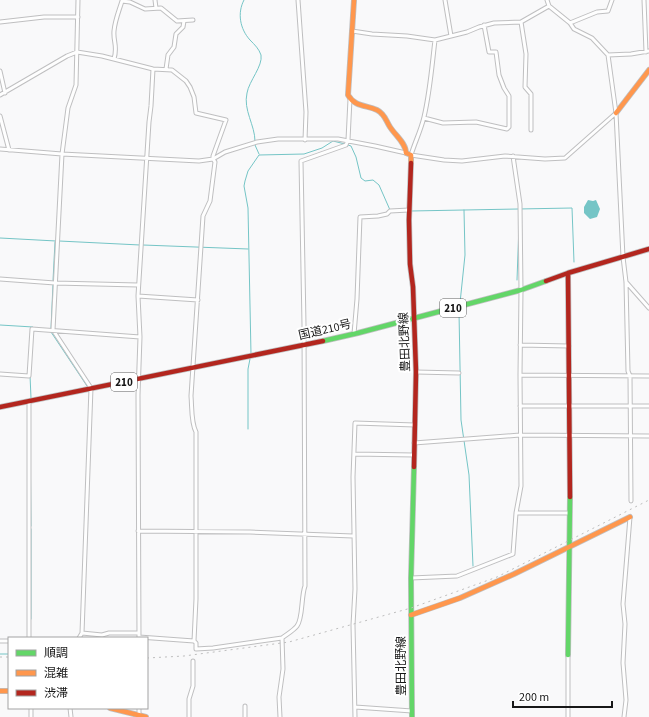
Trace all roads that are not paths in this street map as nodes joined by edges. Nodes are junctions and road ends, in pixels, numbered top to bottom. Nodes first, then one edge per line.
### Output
1 (78, 0) edge
2 (155, 0) edge
3 (298, 0) edge
4 (354, 0) edge
5 (445, 0) edge
6 (547, 0) edge
7 (612, 0) edge
8 (644, 0) edge
9 (549, 6) junction
10 (156, 8) junction
11 (78, 17) junction
12 (193, 20) dead end
13 (184, 21) junction
14 (0, 22) edge
15 (521, 22) junction
16 (570, 23) junction
17 (484, 25) junction
18 (352, 31) junction
19 (451, 36) junction
20 (435, 40) junction
21 (647, 51) edge
22 (77, 52) junction
23 (608, 55) junction
24 (114, 59) junction
25 (152, 69) junction
26 (166, 69) junction
27 (649, 70) edge
28 (0, 71) edge
29 (5, 93) junction
30 (0, 95) edge
31 (350, 99) junction
32 (616, 113) junction
33 (0, 116) edge
34 (424, 118) junction
35 (531, 130) dead end
36 (305, 140) junction
37 (348, 140) junction
38 (0, 149) edge
39 (9, 150) junction
40 (406, 153) junction
41 (62, 154) junction
42 (411, 155) junction
43 (514, 156) junction
44 (146, 158) junction
45 (213, 159) junction
46 (409, 210) junction
47 (649, 249) edge
48 (623, 257) junction
49 (568, 273) junction
50 (0, 279) edge
51 (626, 282) junction
52 (55, 283) junction
53 (138, 285) junction
54 (521, 290) junction
55 (138, 296) junction
56 (198, 300) junction
57 (649, 308) edge
58 (414, 319) junction
59 (53, 330) junction
60 (354, 334) junction
61 (140, 337) junction
62 (304, 345) junction
63 (520, 345) junction
64 (569, 346) junction
65 (193, 368) junction
66 (416, 372) junction
67 (459, 373) dead end
68 (0, 374) edge
69 (520, 375) junction
70 (569, 375) junction
71 (630, 376) junction
72 (649, 376) edge
73 (138, 378) junction
74 (91, 388) junction
75 (29, 402) junction
76 (520, 406) junction
77 (569, 406) junction
78 (631, 406) junction
79 (649, 406) edge
80 (0, 407) edge
81 (415, 425) junction
82 (520, 435) junction
83 (569, 435) junction
84 (631, 436) junction
85 (649, 436) edge
86 (414, 443) junction
87 (354, 454) junction
88 (414, 455) junction
89 (632, 501) dead end
90 (516, 513) junction
91 (569, 513) junction
92 (630, 517) joint
93 (138, 531) junction
94 (196, 531) junction
95 (304, 534) junction
96 (354, 536) junction
97 (570, 546) junction
98 (411, 578) junction
99 (411, 615) junction
100 (82, 633) junction
101 (139, 636) edge
102 (29, 637) edge
103 (80, 637) edge
104 (282, 638) junction
105 (194, 641) junction
106 (568, 655) joint
107 (193, 661) dead end
108 (245, 706) dead end
109 (355, 707) junction
110 (114, 709) edge
111 (412, 710) junction
112 (139, 716) edge
113 (146, 717) edge
114 (189, 717) edge
115 (245, 717) edge
116 (280, 717) edge
117 (355, 717) edge
118 (412, 717) edge
119 (568, 717) edge
120 (624, 717) edge

1 - 11 street
2 - 10 street
3 - 36 street
4 - 18 main road
5 - 19 street
6 - 9 street
7 - 16 street
8 - 21 street
9 - 15 street
9 - 16 street
10 - 13 street
10 - 24 street
11 - 14 street
11 - 22 street
12 - 13 street
13 - 26 street
15 - 17 street
15 - 35 street
16 - 23 street
17 - 19 street
17 - 34 street
18 - 20 street
18 - 31 main road
19 - 20 street
20 - 34 street
21 - 23 street
22 - 24 street
22 - 29 street
22 - 41 street
23 - 32 street
24 - 25 street
25 - 26 street
25 - 44 street
26 - 45 street
27 - 32 main road
28 - 29 street
29 - 30 street
31 - 37 street
31 - 40 main road
32 - 43 street
32 - 48 street
33 - 39 street
34 - 42 street
36 - 37 street
36 - 45 street
37 - 40 street
37 - 62 street
38 - 39 street
39 - 41 street
40 - 42 main road
41 - 44 street
41 - 52 street
42 - 43 street
42 - 46 main road, 豊田北野線
43 - 54 street
44 - 45 street
44 - 53 street
45 - 56 street
46 - 58 main road, 豊田北野線
46 - 60 street
47 - 48 main road, 国道210号 / 210
48 - 49 main road, 国道210号 / 210
48 - 51 street
49 - 54 main road, 国道210号 / 210
49 - 64 main road
50 - 52 street
51 - 57 street
51 - 71 street
52 - 53 street
52 - 59 street
53 - 55 street
54 - 58 main road, 国道210号 / 210
54 - 63 street
55 - 56 street
55 - 61 street
56 - 65 street
58 - 60 main road, 国道210号 / 210
58 - 66 main road, 豊田北野線
59 - 61 street
59 - 68 street
59 - 74 street
60 - 62 main road, 国道210号 / 210
61 - 73 street
62 - 65 main road, 国道210号 / 210
62 - 95 street
63 - 64 street
63 - 69 street
64 - 70 main road
65 - 73 main road, 国道210号 / 210
65 - 94 street
66 - 67 street
66 - 81 main road, 豊田北野線
69 - 70 street
69 - 76 street
70 - 71 street
70 - 77 main road
71 - 72 street
71 - 78 street
73 - 74 main road, 国道210号 / 210
73 - 93 street
74 - 75 main road, 国道210号 / 210
74 - 100 street
75 - 80 main road, 国道210号 / 210
75 - 102 street
76 - 77 street
76 - 82 street
77 - 78 street
77 - 83 main road
78 - 79 street
78 - 84 street
81 - 86 main road, 豊田北野線
81 - 87 street
82 - 83 street
82 - 86 street
82 - 90 street
83 - 84 street
83 - 91 main road
84 - 85 street
84 - 89 street
86 - 88 main road, 豊田北野線
87 - 88 street
87 - 96 street
88 - 98 main road, 豊田北野線
90 - 91 street
90 - 98 street
91 - 97 main road
92 - 97 main road
92 - 120 street
93 - 94 street
93 - 101 street
94 - 95 street
94 - 105 street
95 - 96 street
95 - 104 street
96 - 109 street
97 - 99 main road
97 - 106 main road
98 - 99 main road, 豊田北野線
99 - 111 main road, 豊田北野線
100 - 101 street
100 - 103 street
101 - 105 street
104 - 105 street
104 - 116 street
106 - 119 street
107 - 114 street
108 - 115 street
109 - 111 street
109 - 117 street
110 - 112 main road
111 - 118 main road, 豊田北野線
112 - 113 main road

